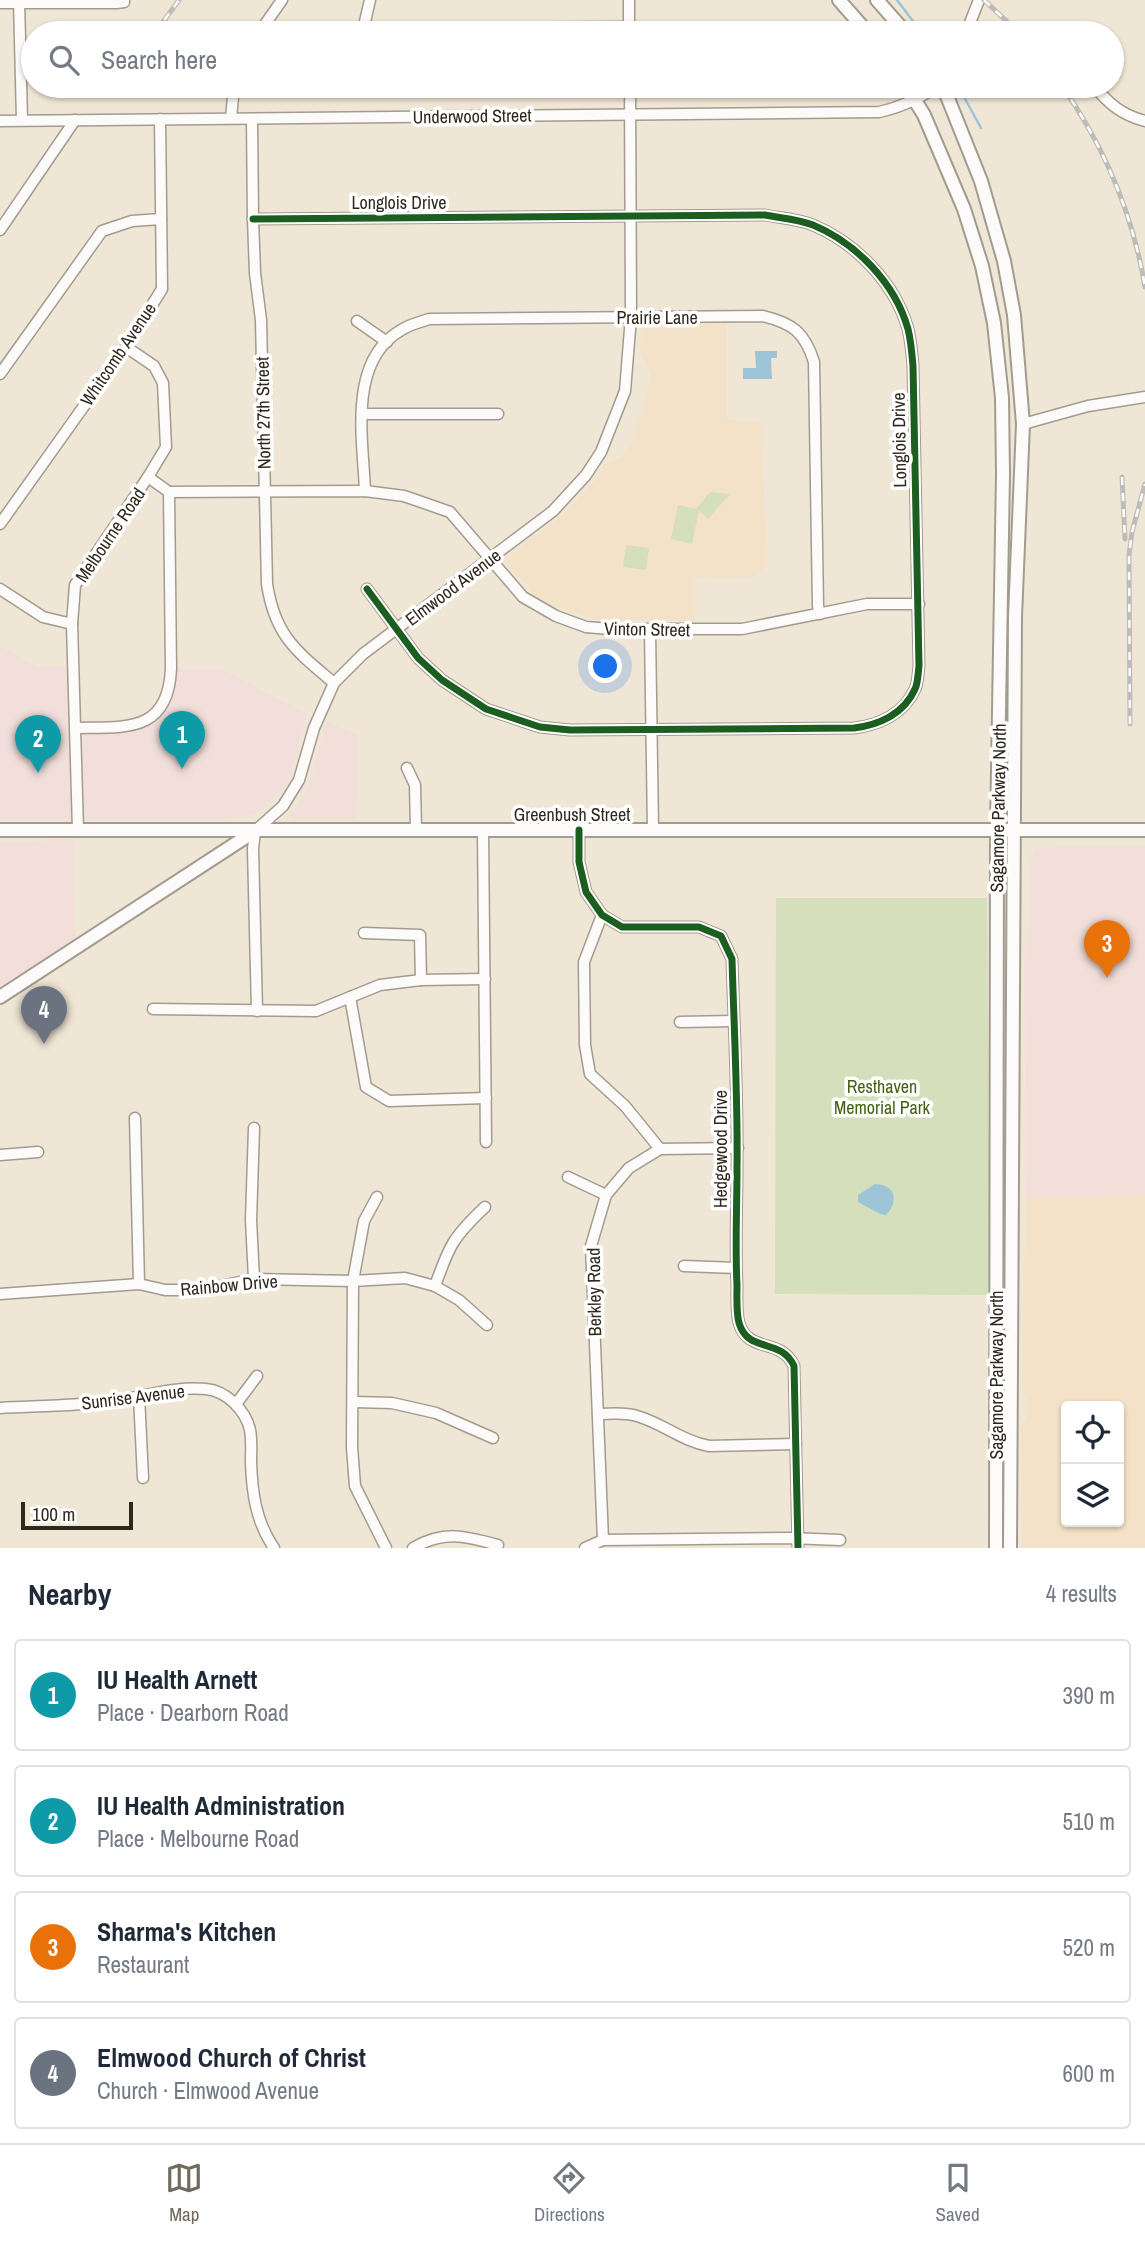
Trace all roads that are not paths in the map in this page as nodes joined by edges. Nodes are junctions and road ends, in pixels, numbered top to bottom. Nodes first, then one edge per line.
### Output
1 (282, 0) edge
2 (370, 0) edge
3 (629, 0) edge
4 (839, 0) edge
5 (877, 0) edge
6 (979, 0) edge
7 (19, 1) edge
8 (124, 1) edge
9 (0, 3) edge
10 (268, 21) edge
11 (365, 21) edge
12 (629, 21) edge
13 (858, 21) edge
14 (895, 21) edge
15 (971, 21) edge
16 (21, 81) edge
17 (21, 98) edge
18 (233, 98) edge
19 (630, 98) edge
20 (919, 98) edge
21 (945, 98) edge
22 (1104, 98) edge
23 (916, 100) junction
24 (631, 114) junction
25 (231, 118) junction
26 (160, 119) junction
27 (252, 119) junction
28 (75, 120) junction
29 (0, 121) edge
30 (22, 121) junction
31 (1145, 121) edge
32 (629, 217) junction
33 (162, 219) junction
34 (253, 219) junction
35 (0, 230) edge
36 (631, 317) junction
37 (357, 321) dead end
38 (387, 342) junction
39 (126, 347) junction
40 (0, 374) edge
41 (1145, 397) edge
42 (363, 414) junction
43 (498, 414) dead end
44 (1023, 425) junction
45 (148, 477) junction
46 (265, 490) junction
47 (365, 491) junction
48 (169, 492) junction
49 (0, 523) edge
50 (491, 558) junction
51 (0, 589) edge
52 (368, 589) dead end
53 (919, 604) junction
54 (820, 614) junction
55 (72, 624) junction
56 (397, 629) junction
57 (650, 630) junction
58 (334, 683) junction
59 (76, 729) junction
60 (652, 730) junction
61 (407, 768) dead end
62 (0, 830) edge
63 (78, 830) junction
64 (416, 830) junction
65 (483, 830) junction
66 (579, 830) junction
67 (653, 830) junction
68 (997, 830) junction
69 (1014, 830) junction
70 (1145, 830) edge
71 (255, 831) junction
72 (602, 915) junction
73 (364, 933) dead end
74 (485, 979) junction
75 (421, 980) junction
76 (0, 997) edge
77 (349, 997) junction
78 (153, 1009) dead end
79 (257, 1011) junction
80 (734, 1021) junction
81 (680, 1022) dead end
82 (486, 1098) junction
83 (135, 1118) dead end
84 (254, 1128) dead end
85 (486, 1142) dead end
86 (738, 1148) junction
87 (660, 1149) junction
88 (38, 1152) dead end
89 (0, 1154) edge
90 (568, 1177) dead end
91 (606, 1195) junction
92 (377, 1197) dead end
93 (485, 1207) dead end
94 (684, 1266) dead end
95 (736, 1268) junction
96 (254, 1279) junction
97 (353, 1281) junction
98 (139, 1284) junction
99 (435, 1286) junction
100 (0, 1294) edge
101 (487, 1325) dead end
102 (257, 1376) dead end
103 (139, 1396) junction
104 (354, 1402) junction
105 (236, 1404) junction
106 (0, 1408) edge
107 (598, 1414) junction
108 (493, 1438) dead end
109 (796, 1444) junction
110 (144, 1478) dead end
111 (603, 1540) junction
112 (840, 1540) dead end
113 (798, 1543) edge
114 (498, 1545) dead end
115 (274, 1548) edge
116 (386, 1548) edge
117 (413, 1548) edge
118 (584, 1548) edge
119 (996, 1548) edge
120 (1010, 1548) edge

1 - 10 street
2 - 11 street
3 - 12 street
4 - 13 main road
5 - 14 main road
6 - 15 street
7 - 8 street
7 - 9 street
7 - 16 street
17 - 30 street
18 - 25 street
19 - 24 street, Elmwood Avenue
20 - 23 street, Underwood Street
21 - 44 main road, Sagamore Parkway North
22 - 31 street
23 - 24 street, Underwood Street
23 - 68 main road, Sagamore Parkway North
24 - 27 street, Underwood Street
24 - 32 street, Elmwood Avenue
25 - 26 street, Underwood Street
25 - 27 street, Underwood Street
26 - 28 street, Underwood Street
26 - 33 street, Whitcomb Avenue
27 - 34 street, North 27th Street
28 - 30 street, Underwood Street
28 - 35 street
29 - 30 street, Underwood Street
32 - 34 street, Longlois Drive
32 - 36 street, Elmwood Avenue
32 - 53 street, Longlois Drive
33 - 39 street, Whitcomb Avenue
33 - 40 street
34 - 46 street, North 27th Street
36 - 38 street, Prairie Lane
36 - 50 street, Elmwood Avenue
36 - 54 street, Prairie Lane
37 - 38 street
38 - 42 street, Prairie Lane
39 - 45 street, Melbourne Road
39 - 49 street, Whitcomb Avenue
41 - 44 street
42 - 43 street
42 - 47 street, Prairie Lane
44 - 69 main road, Sagamore Parkway North
45 - 48 street
45 - 55 street, Melbourne Road
46 - 47 street, Vinton Street
46 - 48 street, Vinton Street
46 - 58 street, North 27th Street
47 - 50 street, Vinton Street
48 - 59 street
50 - 56 street, Elmwood Avenue
50 - 57 street, Vinton Street
51 - 55 street
52 - 56 street, Longlois Drive
53 - 54 street, Vinton Street
53 - 60 street, Longlois Drive
54 - 57 street, Vinton Street
55 - 59 street, Melbourne Road
56 - 58 street, Elmwood Avenue
56 - 60 street, Longlois Drive
57 - 60 street
58 - 71 street, Elmwood Avenue
59 - 63 street, Melbourne Road
60 - 67 street
61 - 64 street
62 - 63 main road, Greenbush Street
63 - 71 main road, Greenbush Street
64 - 65 main road, Greenbush Street
64 - 71 main road, Greenbush Street
65 - 66 main road, Greenbush Street
65 - 74 street
66 - 67 main road, Greenbush Street
66 - 72 street
67 - 68 main road, Greenbush Street
68 - 69 main road, Greenbush Street
68 - 119 main road, Sagamore Parkway North
69 - 70 main road, Greenbush Street
69 - 120 main road, Sagamore Parkway North
71 - 76 main road, Elmwood Avenue
71 - 79 street
72 - 80 street, Hedgewood Drive
72 - 87 street
73 - 75 street
74 - 75 street
74 - 82 street
75 - 77 street
77 - 79 street
77 - 82 street
78 - 79 street
80 - 81 street
80 - 86 street, Hedgewood Drive
82 - 85 street
83 - 98 street
84 - 96 street
86 - 87 street
86 - 95 street, Hedgewood Drive
87 - 91 street, Berkley Road
88 - 89 street
90 - 91 street
91 - 107 street, Berkley Road
92 - 97 street
93 - 99 street
94 - 95 street
95 - 109 street, Hedgewood Drive
96 - 97 street, Rainbow Drive
96 - 98 street, Rainbow Drive
97 - 99 street, Rainbow Drive
97 - 104 street
98 - 100 street, Rainbow Drive
99 - 101 street, Rainbow Drive
102 - 105 street
103 - 105 street, Sunrise Avenue
103 - 106 street, Sunrise Avenue
103 - 110 street
104 - 108 street
104 - 116 street
105 - 115 street
107 - 109 street
107 - 111 street, Berkley Road
109 - 113 street, Hedgewood Drive
111 - 113 street
111 - 118 street
112 - 113 street
114 - 117 street

